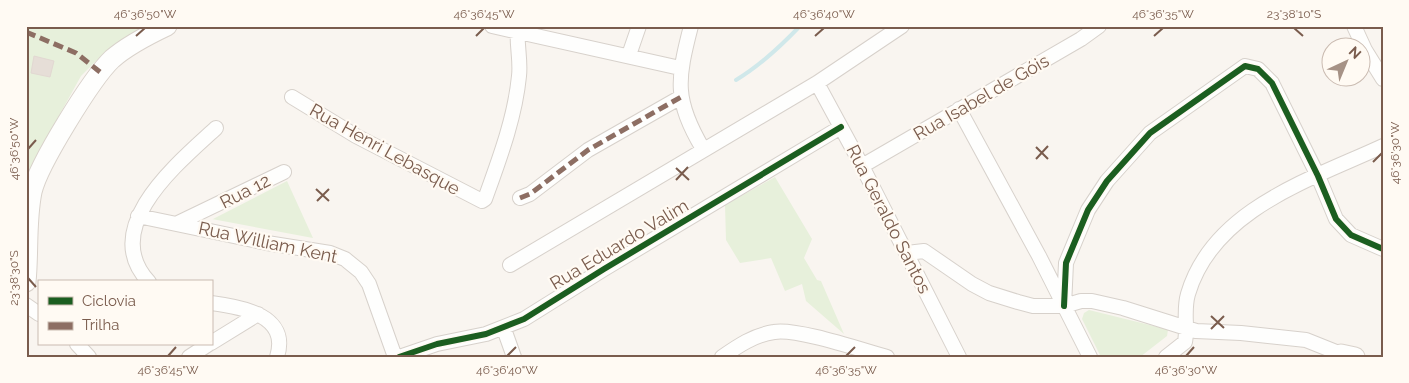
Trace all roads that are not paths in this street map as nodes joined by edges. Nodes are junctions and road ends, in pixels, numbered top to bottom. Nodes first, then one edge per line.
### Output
1 (168, 26) edge
2 (492, 26) edge
3 (639, 26) edge
4 (691, 26) edge
5 (902, 26) edge
6 (1100, 26) edge
7 (518, 29) edge
8 (1356, 31) edge
9 (629, 55) junction
10 (680, 68) junction
11 (1383, 79) edge
12 (817, 83) junction
13 (292, 97) dead end
14 (681, 97) junction
15 (959, 109) junction
16 (842, 127) junction
17 (216, 128) dead end
18 (1383, 146) edge
19 (704, 149) junction
20 (862, 166) junction
21 (284, 172) dead end
22 (1318, 176) junction
23 (520, 198) dead end
24 (138, 216) junction
25 (178, 223) junction
26 (1383, 249) edge
27 (907, 253) junction
28 (510, 265) dead end
29 (148, 280) edge
30 (26, 282) edge
31 (212, 302) edge
32 (26, 305) edge
33 (1064, 306) junction
34 (38, 313) edge
35 (258, 314) junction
36 (1184, 327) junction
37 (504, 329) junction
38 (212, 343) edge
39 (79, 346) edge
40 (207, 346) edge
41 (1344, 356) edge
42 (89, 357) edge
43 (189, 357) edge
44 (277, 357) edge
45 (397, 357) edge
46 (514, 357) edge
47 (722, 357) edge
48 (887, 357) edge
49 (959, 357) edge
50 (1090, 357) edge
51 (1166, 357) edge

1 - 30 main road
2 - 7 street
3 - 9 street
4 - 10 street
5 - 12 street
6 - 15 street, Rua Isabel de Góis
7 - 9 street
7 - 13 street, Rua Henri Lebasque
8 - 11 street
9 - 10 street
10 - 14 street
12 - 16 street, Rua Geraldo Santos
12 - 19 street
14 - 19 street
14 - 23 street
15 - 20 street, Rua Isabel de Góis
15 - 33 street
16 - 20 street, Rua Geraldo Santos
16 - 37 street, Rua Eduardo Valim
17 - 24 street
18 - 22 street
19 - 28 street
20 - 27 street, Rua Geraldo Santos
21 - 25 street, Rua 12
22 - 26 street
22 - 33 street
22 - 36 street
24 - 25 street, Rua William Kent
24 - 29 street
25 - 45 street, Rua William Kent
27 - 33 street
27 - 49 street, Rua Geraldo Santos
31 - 35 street
32 - 34 street
33 - 36 street
33 - 50 street
35 - 38 street
35 - 44 street
36 - 41 street
36 - 51 street
37 - 45 street, Rua Eduardo Valim
37 - 46 street
39 - 42 street
40 - 43 street
47 - 48 street

